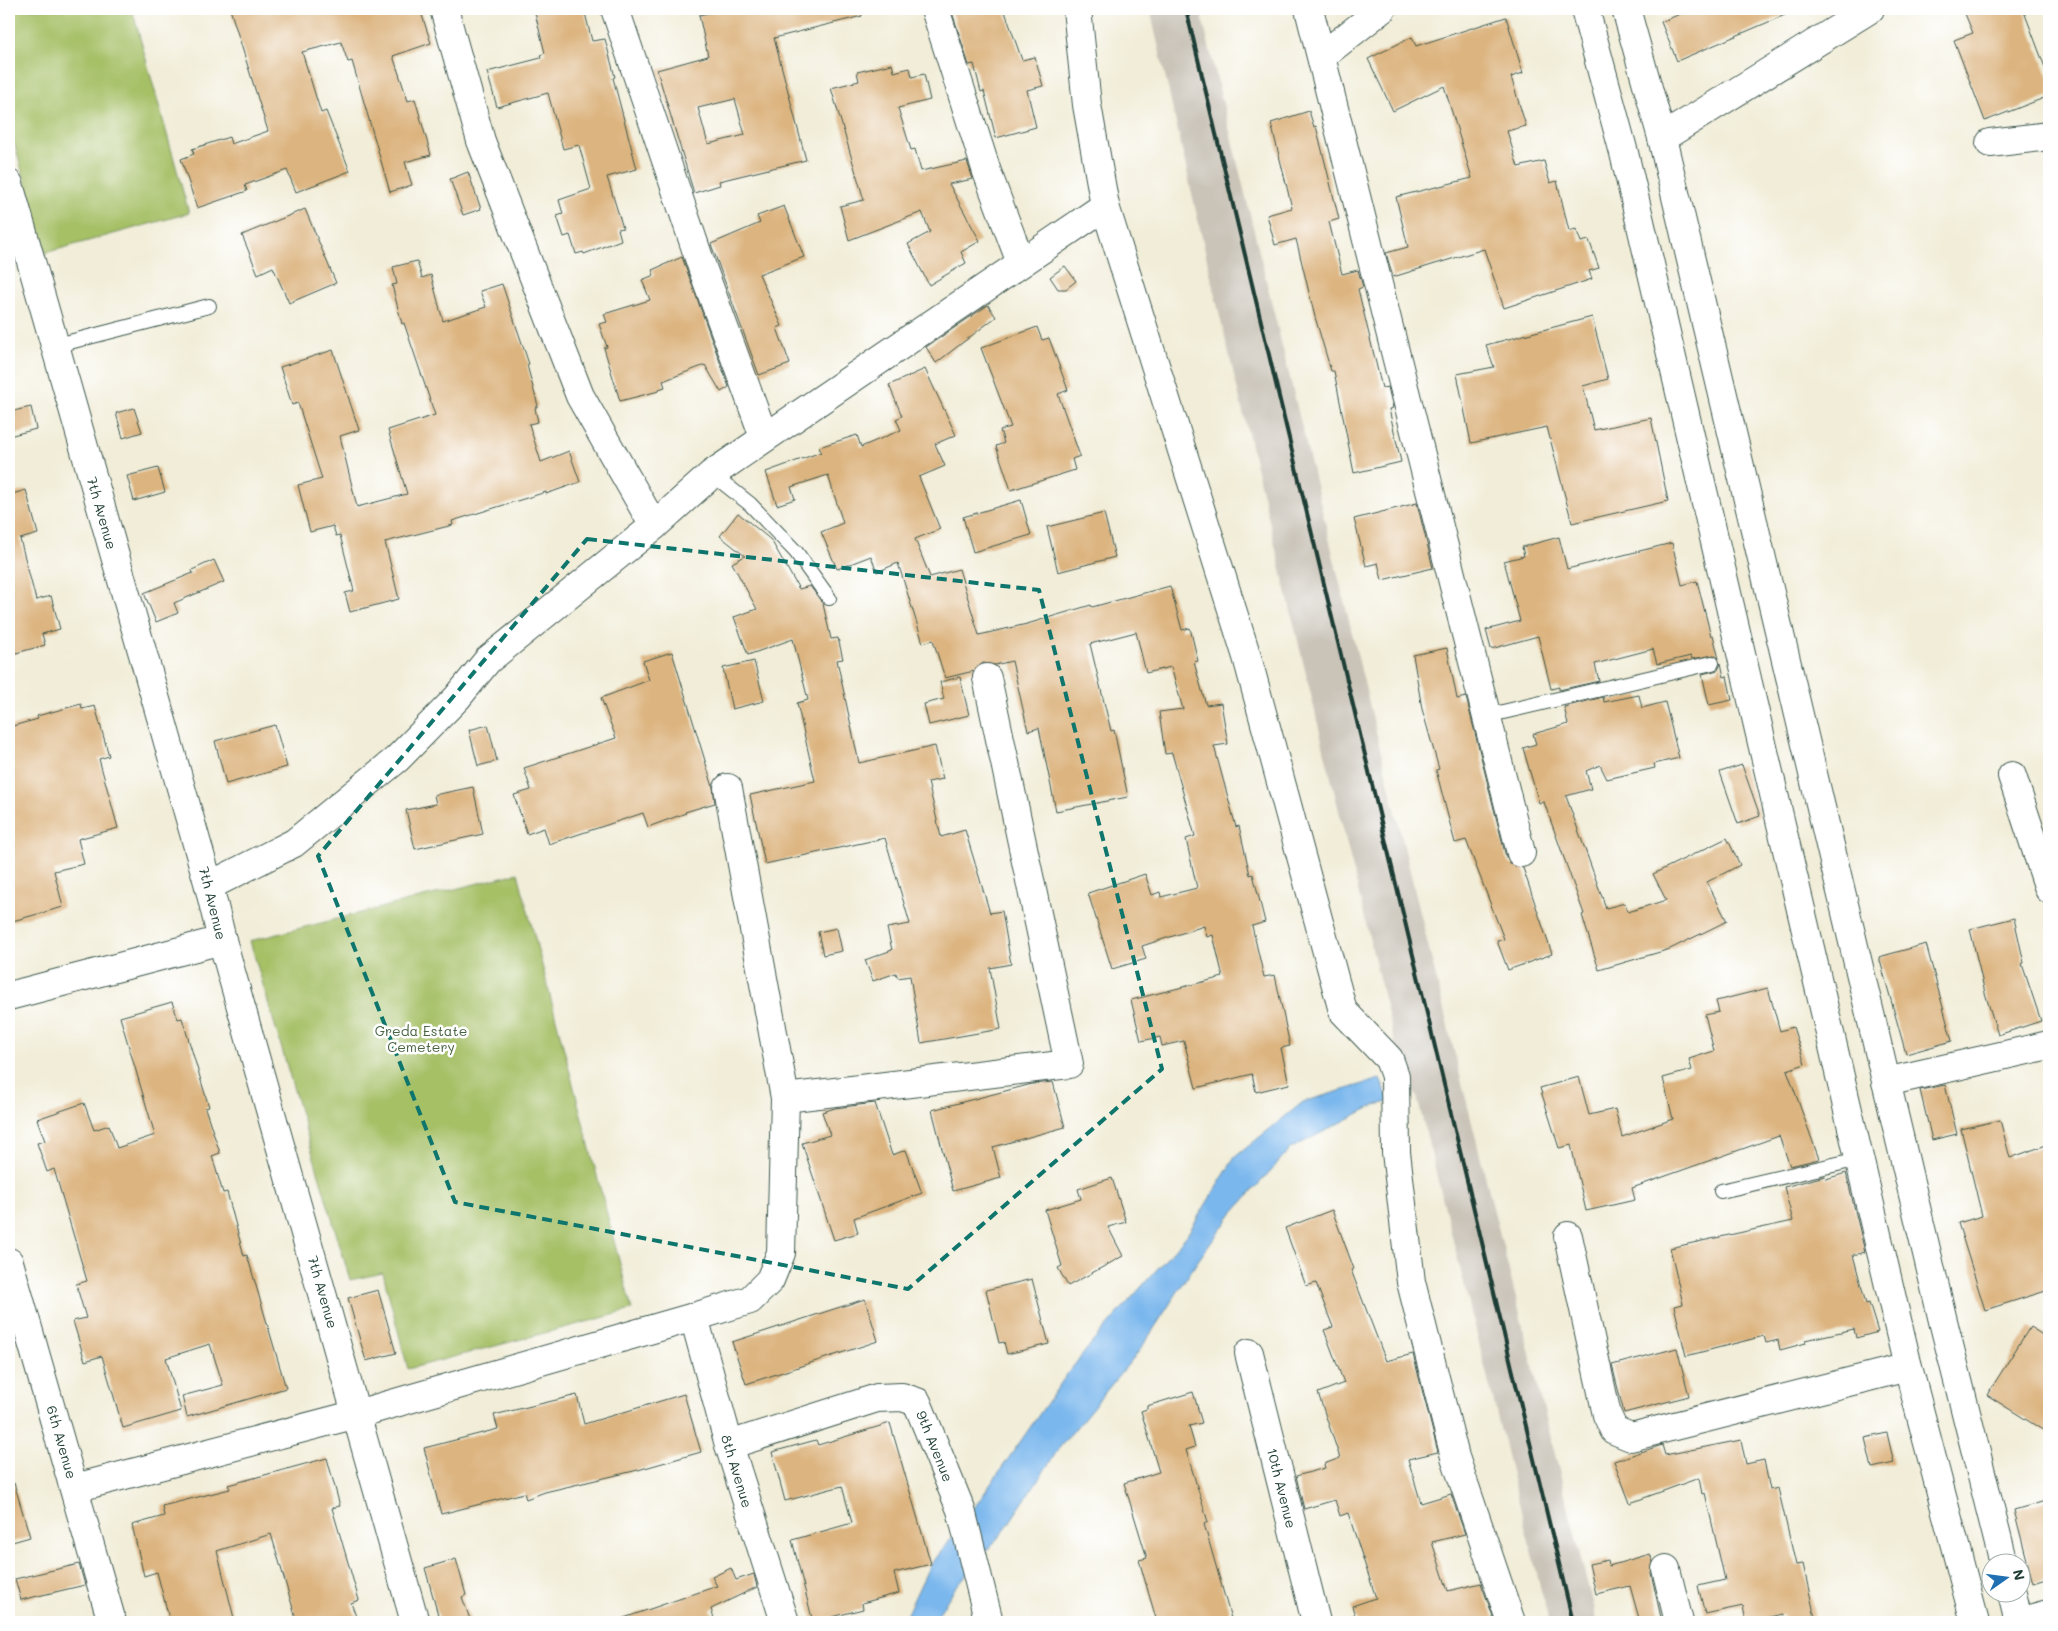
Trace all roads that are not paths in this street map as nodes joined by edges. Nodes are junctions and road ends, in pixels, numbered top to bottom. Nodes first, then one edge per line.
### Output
1 (444, 9) edge
2 (615, 9) edge
3 (935, 9) edge
4 (1077, 9) edge
5 (1309, 9) edge
6 (1382, 9) edge
7 (1585, 9) edge
8 (1626, 9) edge
9 (1870, 9) edge
10 (1322, 56) junction
11 (2049, 136) edge
12 (1662, 138) junction
13 (1990, 143) dead end
14 (9, 184) edge
15 (1105, 206) junction
16 (1021, 263) junction
17 (209, 306) dead end
18 (54, 346) junction
19 (764, 437) junction
20 (712, 474) junction
21 (654, 526) junction
22 (829, 598) dead end
23 (1712, 663) dead end
24 (986, 678) dead end
25 (1486, 716) junction
26 (2012, 776) dead end
27 (728, 788) dead end
28 (1521, 853) dead end
29 (209, 886) junction
30 (2049, 889) edge
31 (222, 940) junction
32 (9, 996) edge
33 (2049, 1045) edge
34 (1886, 1082) junction
35 (785, 1098) junction
36 (1859, 1159) junction
37 (1721, 1191) dead end
38 (1568, 1236) dead end
39 (9, 1262) edge
40 (694, 1318) junction
41 (1249, 1353) dead end
42 (1908, 1367) junction
43 (357, 1414) junction
44 (729, 1446) junction
45 (75, 1488) junction
46 (2002, 1554) edge
47 (1666, 1569) dead end
48 (2014, 1604) edge
49 (2049, 1614) edge
50 (112, 1622) edge
51 (415, 1622) edge
52 (785, 1622) edge
53 (989, 1622) edge
54 (1316, 1622) edge
55 (1511, 1622) edge
56 (1679, 1622) edge
57 (1975, 1622) edge
58 (2019, 1622) edge

1 - 21 street
2 - 19 street
3 - 16 street
4 - 15 street
5 - 10 street
6 - 10 street
7 - 36 street
8 - 12 street
9 - 12 street
10 - 25 street
11 - 13 street
12 - 34 street
14 - 18 street, 7th Avenue
15 - 16 street
15 - 55 street
16 - 19 street
17 - 18 lane
18 - 29 street, 7th Avenue
19 - 20 street
20 - 21 street
20 - 22 lane
21 - 29 street
23 - 25 lane
24 - 35 street
25 - 28 street
26 - 30 street
27 - 35 street
29 - 31 street, 7th Avenue
31 - 32 street
31 - 43 street, 7th Avenue
33 - 34 street
34 - 46 street
35 - 40 street
36 - 37 lane
36 - 42 street
38 - 42 street
39 - 45 street, 6th Avenue
40 - 43 street
40 - 44 street, 8th Avenue
41 - 54 street, 10th Avenue
42 - 57 street
43 - 45 street
43 - 51 street, 7th Avenue
44 - 52 street, 8th Avenue
44 - 53 street, 9th Avenue
45 - 50 street, 6th Avenue
47 - 56 street
48 - 58 street
49 - 58 street

